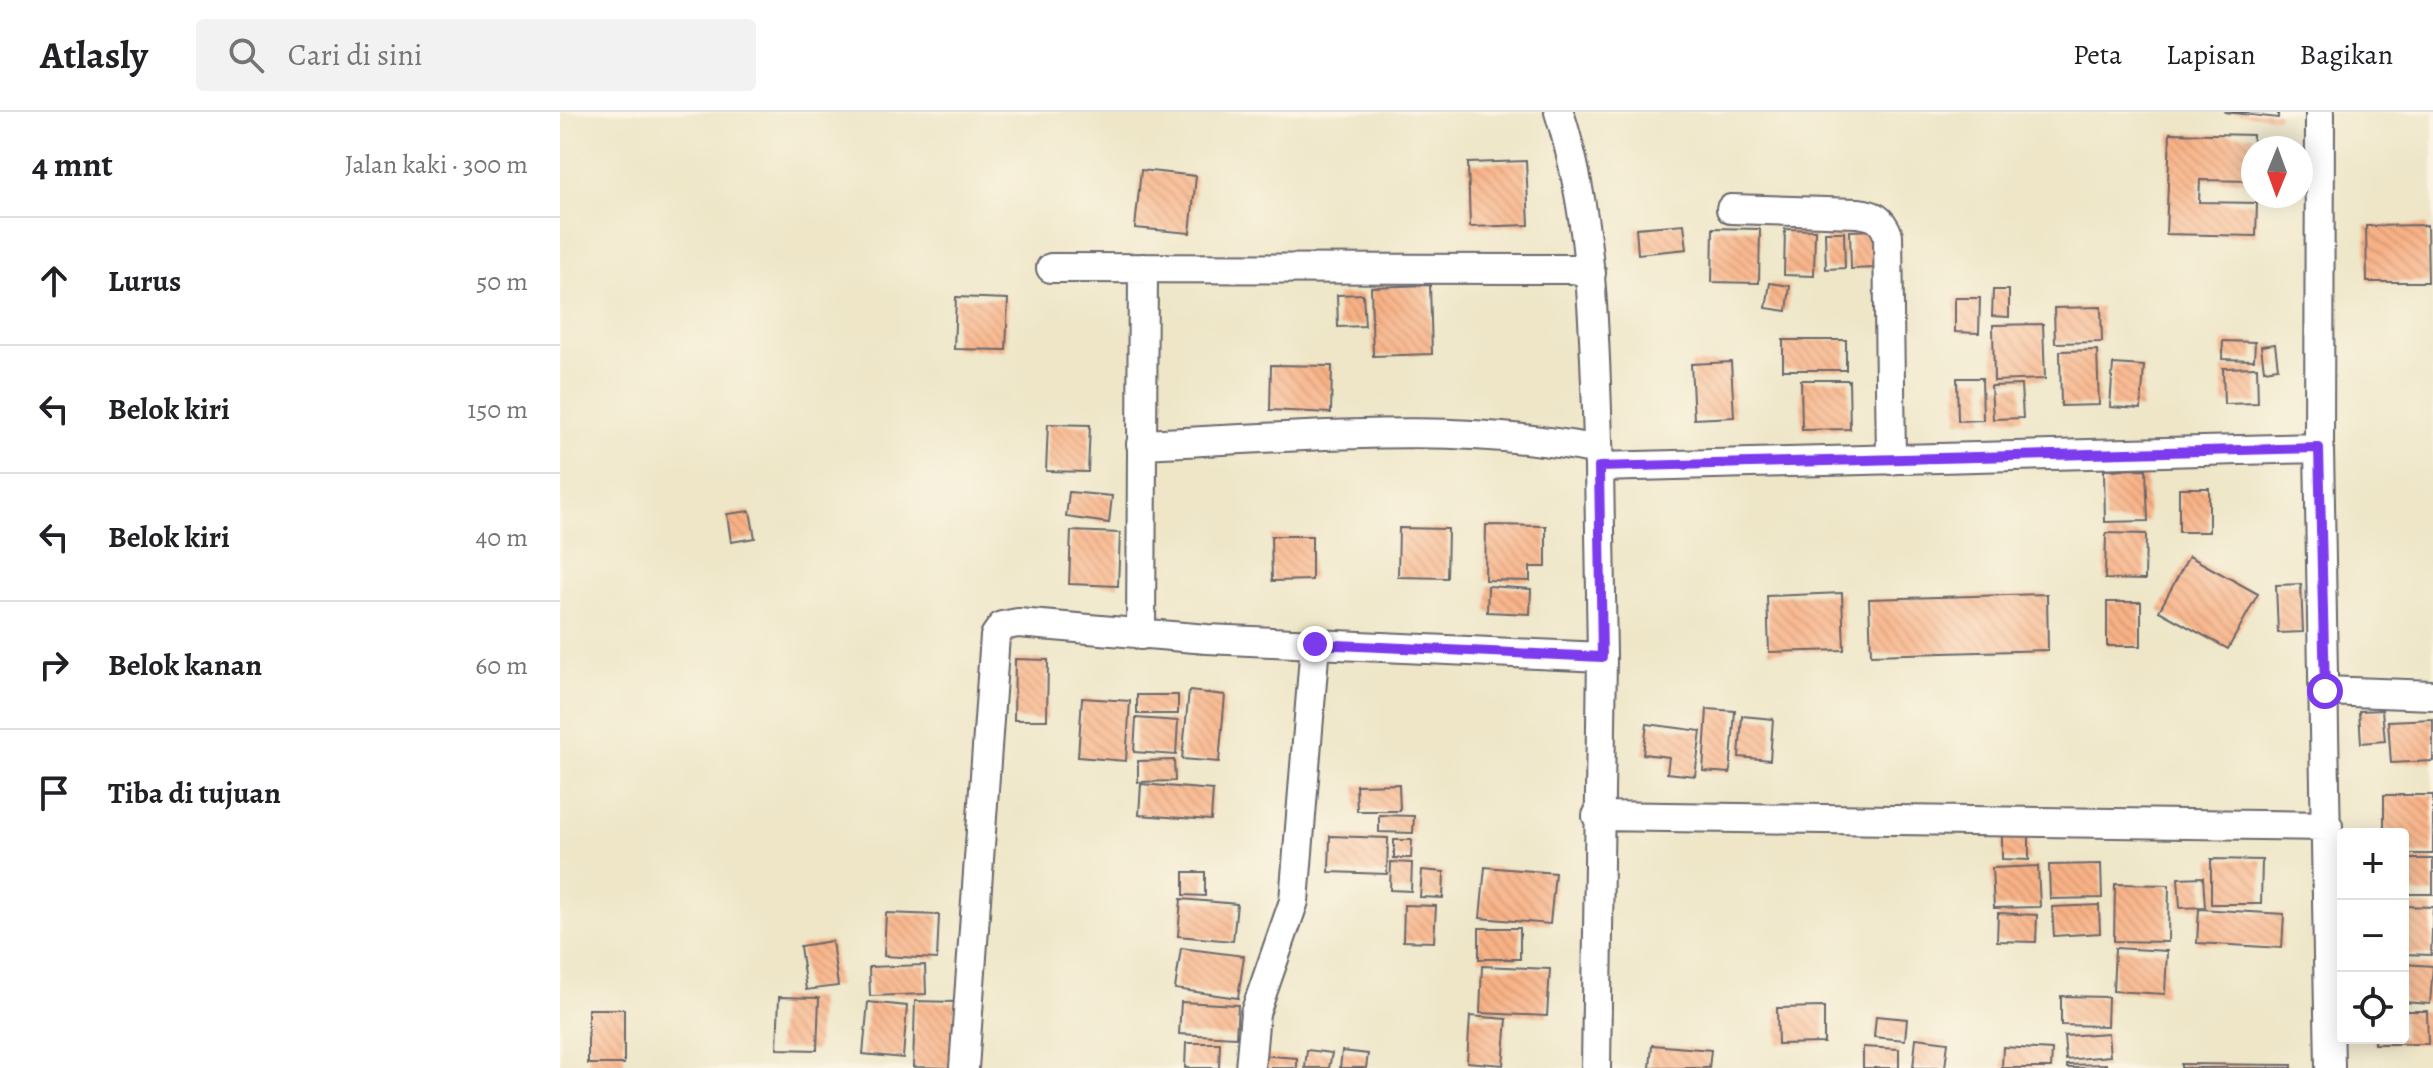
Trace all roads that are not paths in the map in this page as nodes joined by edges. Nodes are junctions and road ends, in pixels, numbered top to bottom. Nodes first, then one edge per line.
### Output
1 (1559, 112) edge
2 (2320, 112) edge
3 (1731, 209) dead end
4 (1051, 268) dead end
5 (1143, 268) junction
6 (1591, 273) junction
7 (1141, 444) junction
8 (2319, 448) junction
9 (1599, 458) junction
10 (1891, 460) junction
11 (1141, 635) junction
12 (1315, 644) junction
13 (1602, 657) junction
14 (2325, 691) junction
15 (2433, 695) edge
16 (1597, 816) junction
17 (2328, 826) junction
18 (964, 1068) edge
19 (1250, 1068) edge
20 (1596, 1068) edge
21 (2330, 1068) edge

1 - 6 street
2 - 8 street
3 - 10 street
4 - 5 street
5 - 6 street
5 - 7 street
6 - 9 street
7 - 9 street
7 - 11 street
8 - 10 street
8 - 14 street
9 - 10 street
9 - 13 street
11 - 12 street
11 - 18 street
12 - 13 street
12 - 19 street
13 - 16 street
14 - 15 street
14 - 17 street
16 - 17 street
16 - 20 street
17 - 21 street

